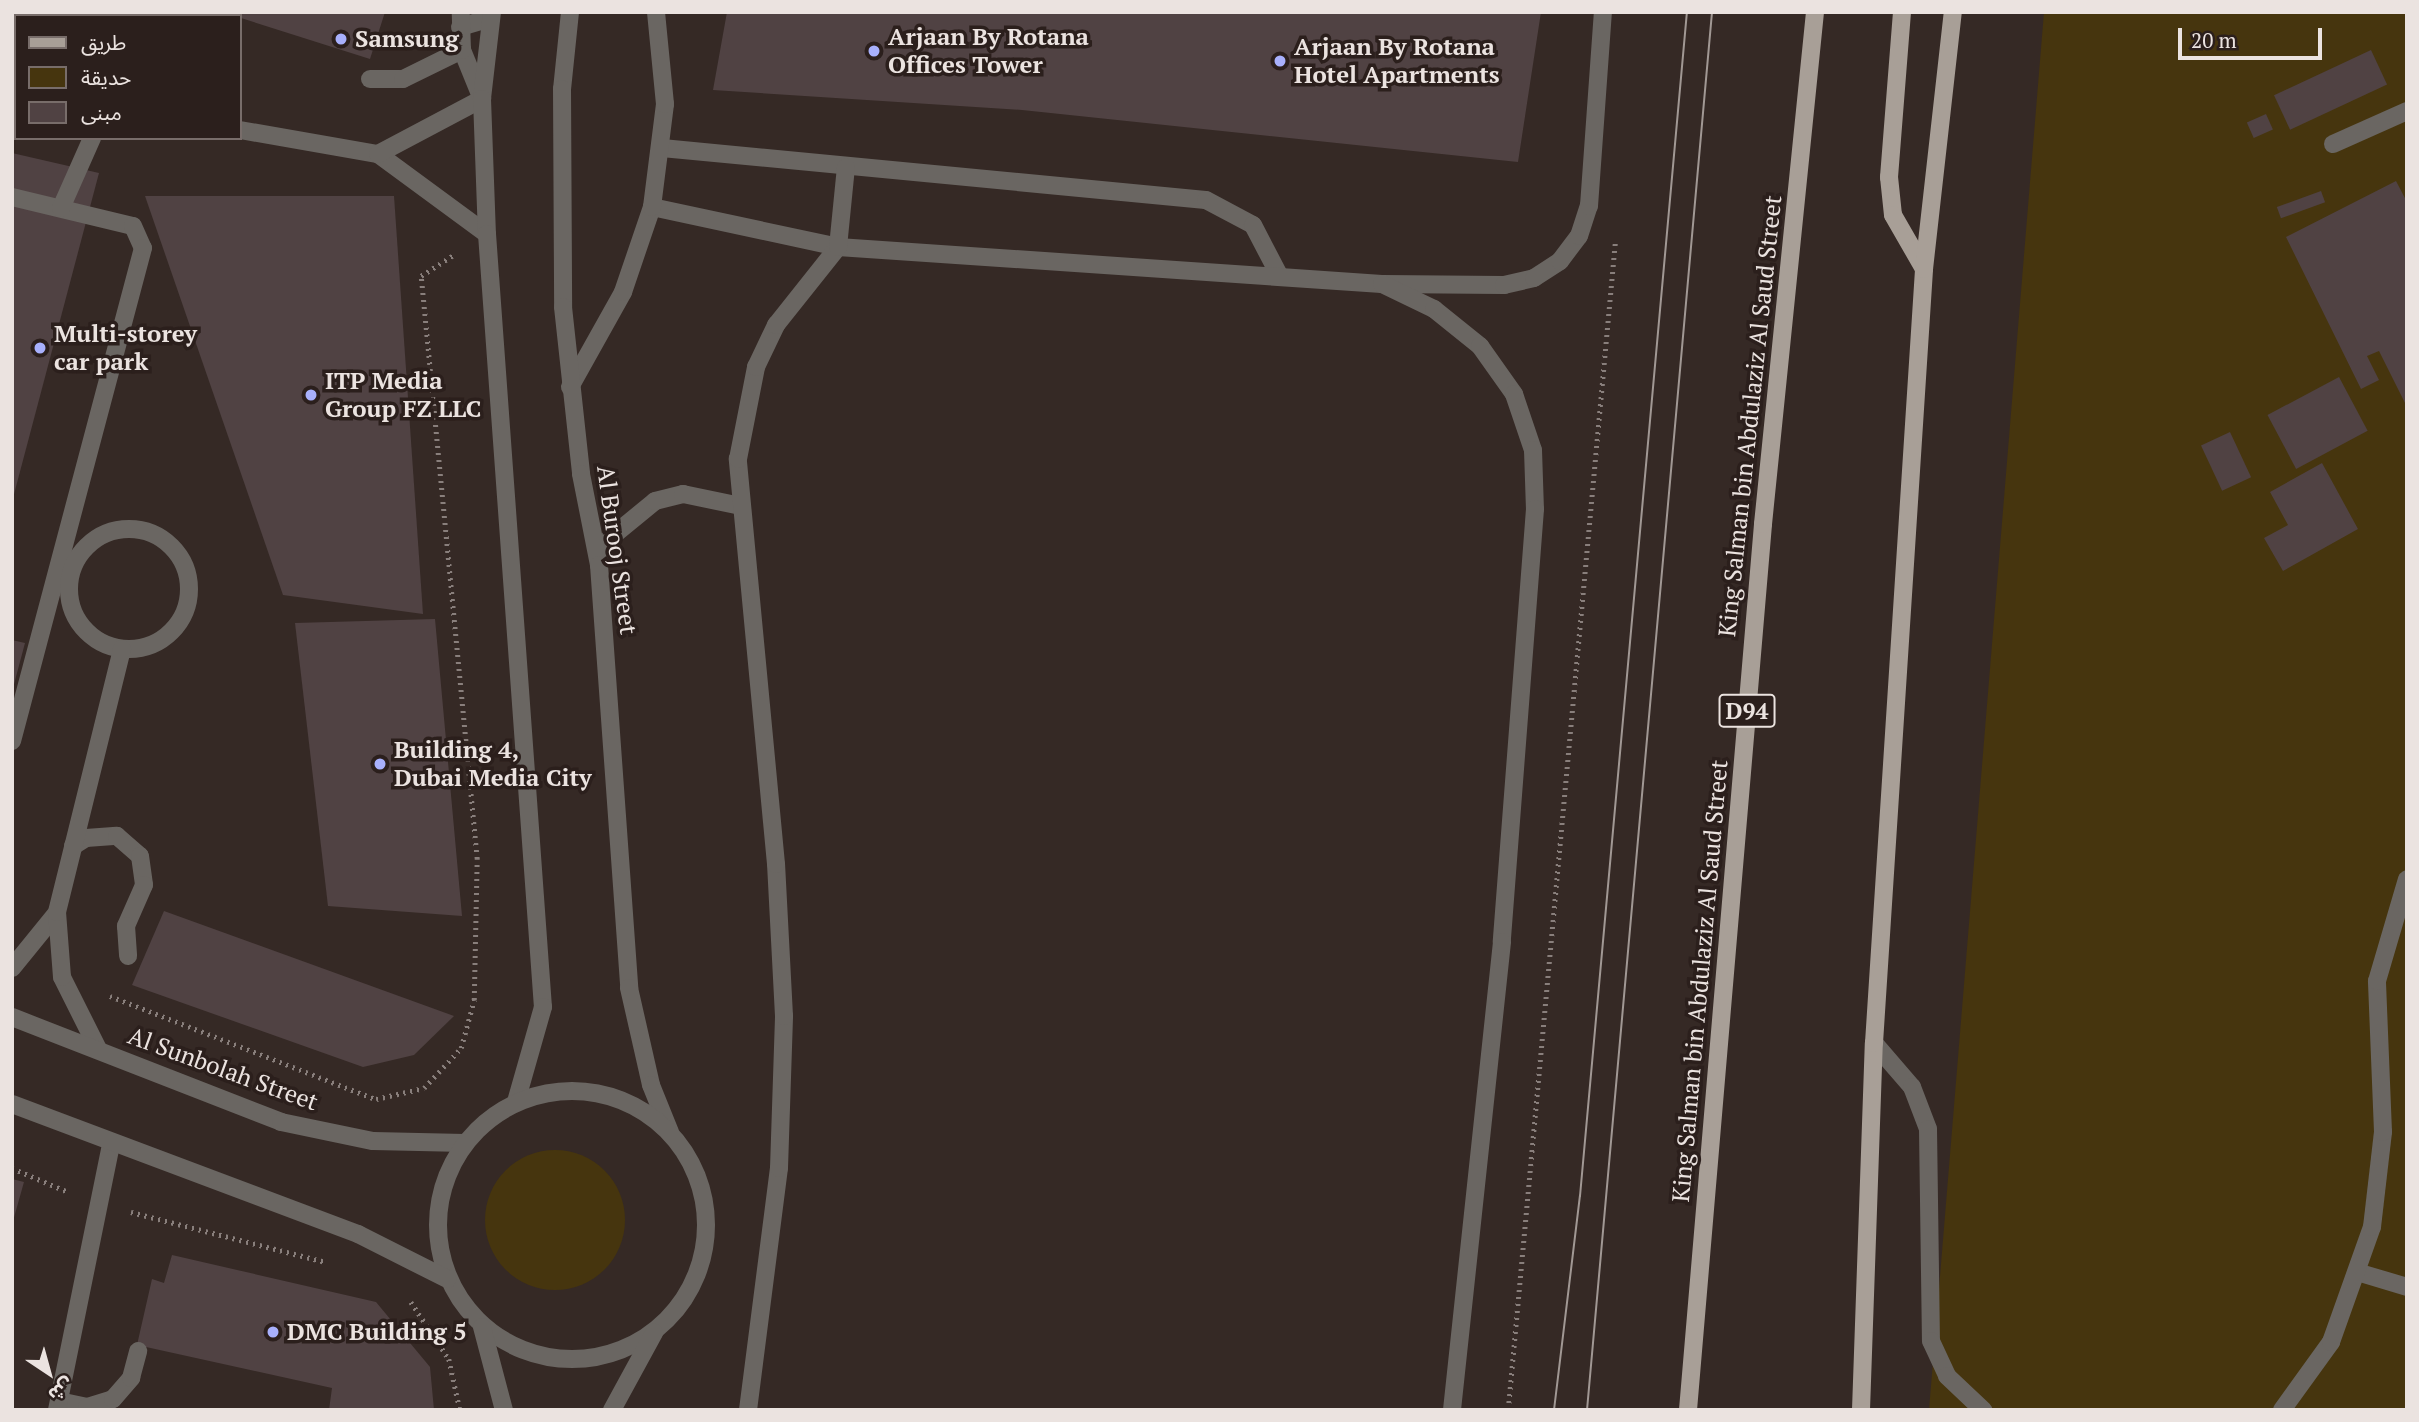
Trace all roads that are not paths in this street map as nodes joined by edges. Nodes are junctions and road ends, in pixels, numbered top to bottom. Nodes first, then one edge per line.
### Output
1 (570, 12) edge
2 (656, 12) edge
3 (669, 12) edge
4 (1603, 12) edge
5 (1815, 12) edge
6 (1902, 12) edge
7 (1953, 12) edge
8 (491, 15) edge
9 (461, 20) edge
10 (462, 50) junction
11 (664, 61) junction
12 (370, 79) dead end
13 (482, 99) junction
14 (2407, 111) edge
15 (242, 130) edge
16 (91, 140) edge
17 (2333, 144) dead end
18 (662, 148) junction
19 (377, 154) junction
20 (846, 167) junction
21 (12, 197) edge
22 (652, 207) junction
23 (61, 208) junction
24 (488, 234) junction
25 (838, 247) junction
26 (1924, 269) junction
27 (1278, 273) junction
28 (1382, 284) junction
29 (570, 387) junction
30 (741, 506) junction
31 (66, 563) junction
32 (599, 565) junction
33 (60, 589) junction
34 (122, 649) junction
35 (12, 741) edge
36 (73, 846) junction
37 (2407, 879) edge
38 (57, 912) junction
39 (128, 956) dead end
40 (12, 968) edge
41 (12, 1017) edge
42 (1874, 1043) junction
43 (98, 1049) junction
44 (516, 1102) junction
45 (12, 1104) edge
46 (670, 1132) junction
47 (464, 1143) junction
48 (111, 1144) junction
49 (2357, 1272) junction
50 (447, 1279) junction
51 (2407, 1287) edge
52 (482, 1327) junction
53 (656, 1331) junction
54 (138, 1351) dead end
55 (58, 1406) edge
56 (2285, 1408) edge
57 (504, 1410) edge
58 (612, 1410) edge
59 (748, 1410) edge
60 (1452, 1410) edge
61 (1688, 1410) edge
62 (1861, 1410) edge
63 (1983, 1410) edge

1 - 29 street, Al Burooj Street
2 - 11 street
3 - 11 street
4 - 28 street
5 - 61 main road, King Salman bin Abdulaziz Al Saud Street / D94
6 - 26 main road
7 - 26 main road
8 - 9 street
8 - 13 street
9 - 10 street
10 - 12 street
10 - 13 street
11 - 18 street
13 - 19 street
13 - 24 street
14 - 17 street
15 - 19 street
16 - 23 street
18 - 20 street
18 - 22 street
19 - 24 street
20 - 25 street
20 - 27 street
21 - 23 street
22 - 25 street
22 - 29 street
23 - 31 street
24 - 44 street
25 - 27 street
25 - 30 street
26 - 42 main road
27 - 28 street
28 - 60 street
29 - 32 street, Al Burooj Street
30 - 32 street
30 - 59 street
31 - 33 street
31 - 34 street
32 - 46 street, Al Burooj Street
33 - 34 street
33 - 35 street
34 - 36 street
36 - 38 street
36 - 39 street
37 - 49 street
38 - 40 street
38 - 43 street
41 - 43 street, Al Sunbolah Street
42 - 62 main road
42 - 63 street
43 - 47 street, Al Sunbolah Street
44 - 46 street
44 - 47 street
45 - 48 street
46 - 53 street
47 - 50 street
48 - 50 street
48 - 55 street
49 - 51 street
49 - 56 street
50 - 52 street
52 - 53 street
52 - 57 street
53 - 58 street
54 - 55 street

